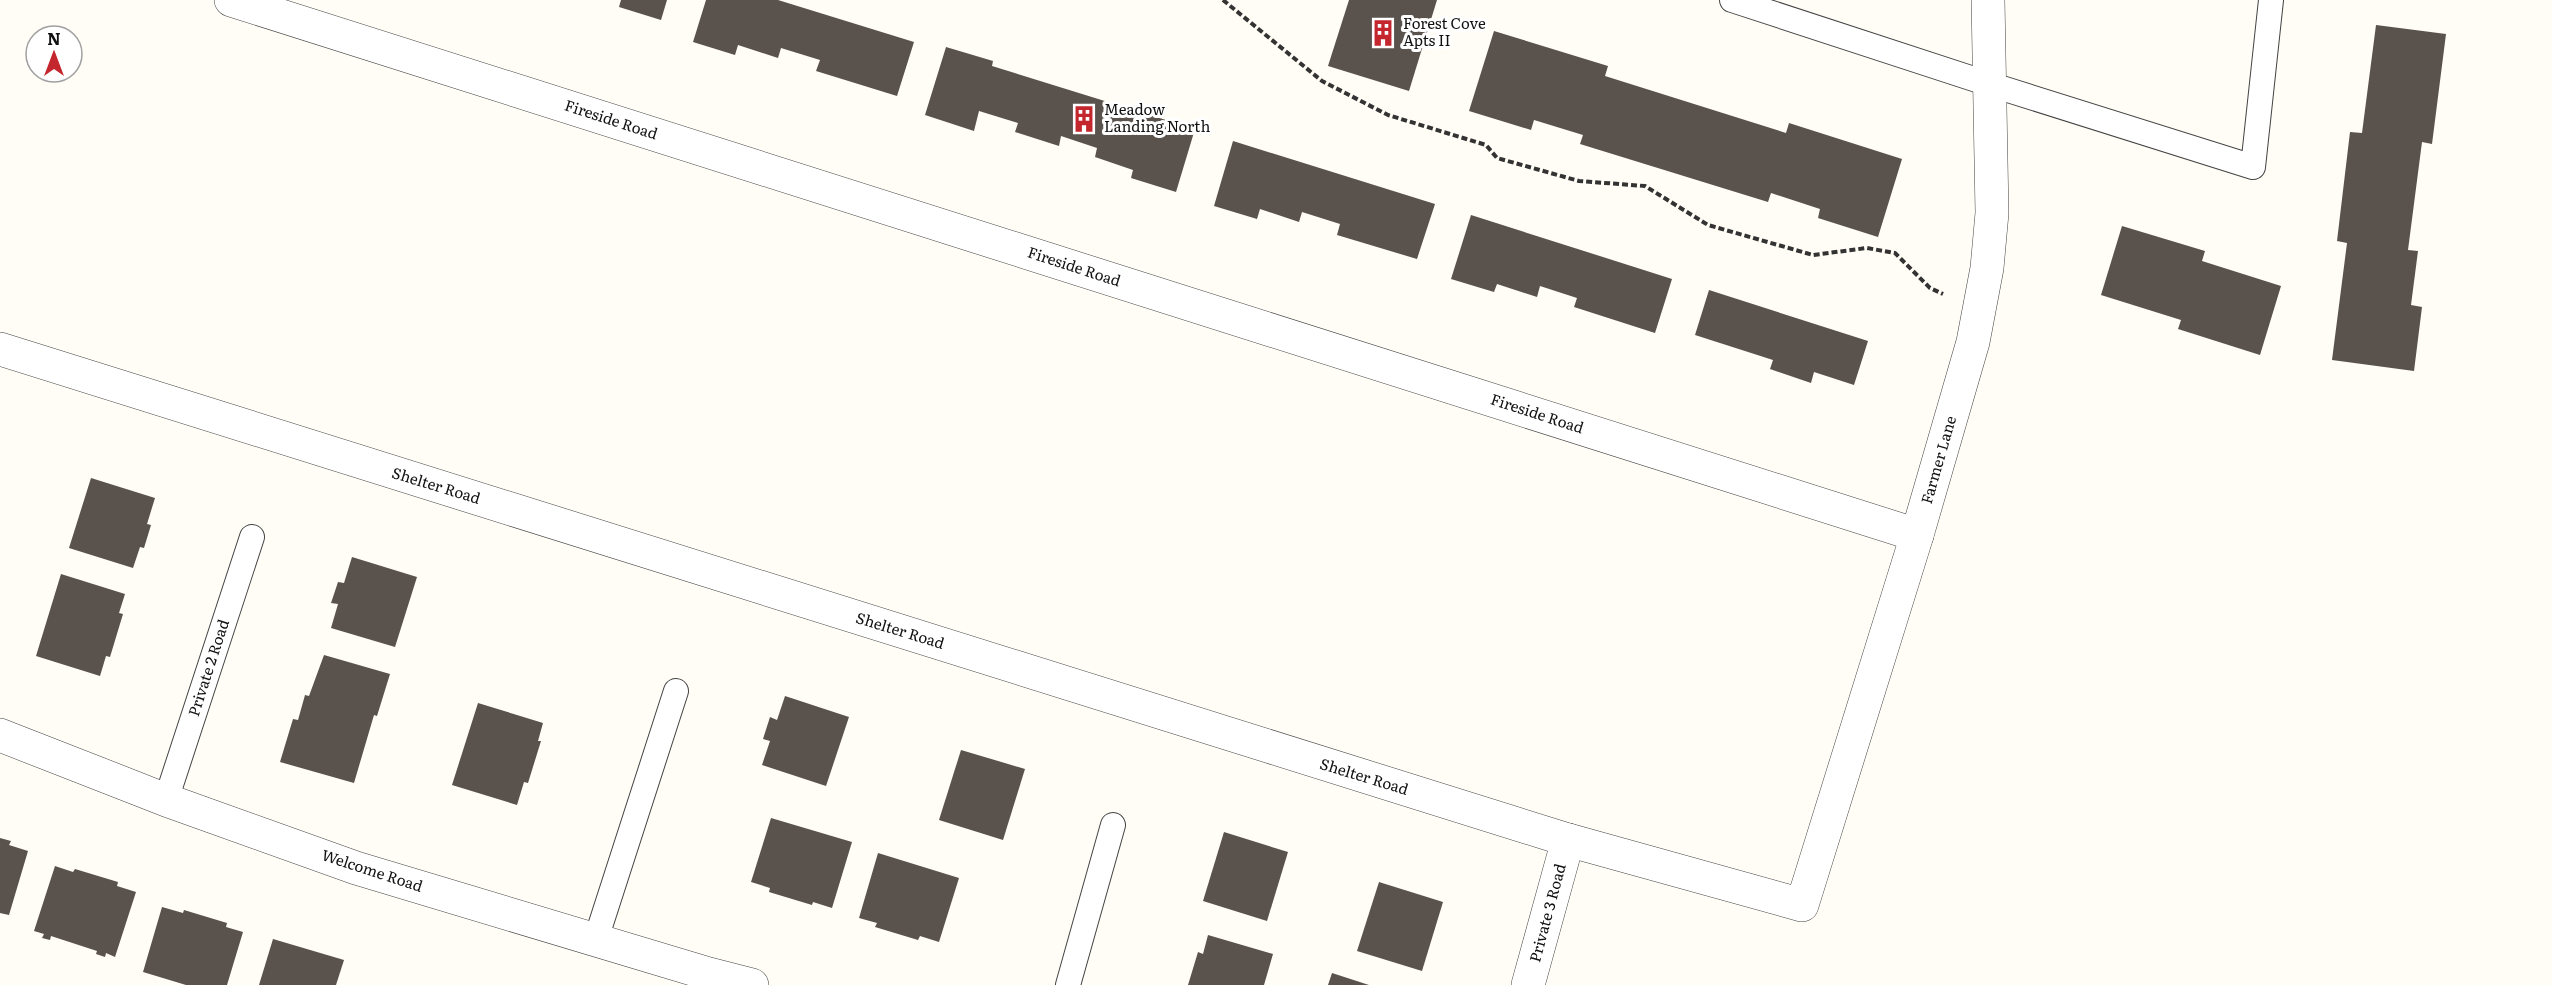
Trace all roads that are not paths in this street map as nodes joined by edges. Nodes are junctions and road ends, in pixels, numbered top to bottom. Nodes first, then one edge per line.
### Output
1 (231, 0) edge
2 (1732, 0) edge
3 (1988, 0) edge
4 (2271, 0) edge
5 (1989, 84) junction
6 (0, 349) edge
7 (1917, 535) junction
8 (252, 537) dead end
9 (675, 691) dead end
10 (0, 735) edge
11 (166, 800) junction
12 (1113, 825) dead end
13 (1568, 840) junction
14 (1802, 905) joint
15 (596, 939) junction
16 (752, 985) edge
17 (1068, 985) edge
18 (1528, 985) edge

1 - 7 street, Fireside Road
2 - 5 lane
3 - 5 street, Farmer Lane
4 - 5 lane
5 - 7 street, Farmer Lane
6 - 13 street, Shelter Road
7 - 14 street, Farmer Lane
8 - 11 lane, Private 2 Road
9 - 15 lane
10 - 11 street, Welcome Road
11 - 15 street, Welcome Road
12 - 17 lane
13 - 14 street, Shelter Road
13 - 18 street, Private 3 Road
15 - 16 street, Welcome Road

